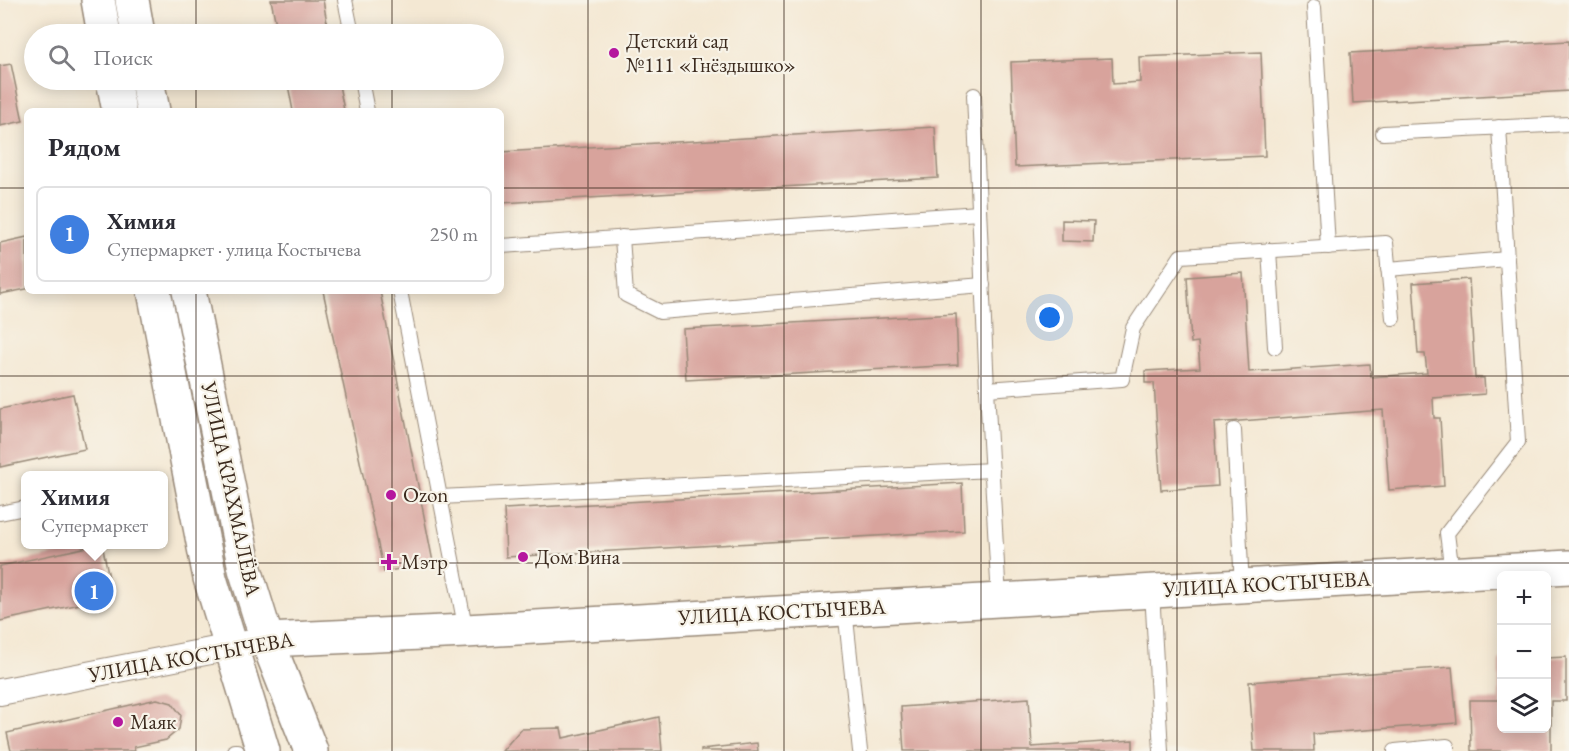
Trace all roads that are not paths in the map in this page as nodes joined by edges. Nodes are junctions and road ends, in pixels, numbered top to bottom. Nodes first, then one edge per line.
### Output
1 (98, 0) edge
2 (132, 0) edge
3 (345, 0) edge
4 (1314, 8) dead end
5 (102, 24) edge
6 (136, 24) edge
7 (350, 24) edge
8 (115, 90) edge
9 (149, 90) edge
10 (363, 90) edge
11 (974, 95) dead end
12 (118, 108) edge
13 (152, 108) edge
14 (366, 108) edge
15 (1569, 124) edge
16 (1499, 127) junction
17 (1383, 133) dead end
18 (979, 213) junction
19 (622, 237) junction
20 (504, 246) edge
21 (1328, 247) junction
22 (1269, 250) junction
23 (1507, 259) junction
24 (1388, 269) junction
25 (983, 285) junction
26 (155, 294) edge
27 (190, 294) edge
28 (401, 294) edge
29 (1393, 318) dead end
30 (1275, 347) dead end
31 (987, 389) junction
32 (1234, 430) dead end
33 (992, 470) junction
34 (440, 497) junction
35 (21, 509) edge
36 (0, 513) edge
37 (1569, 567) edge
38 (1452, 573) junction
39 (1242, 586) junction
40 (1152, 591) junction
41 (999, 599) junction
42 (845, 609) junction
43 (466, 631) junction
44 (267, 640) junction
45 (231, 647) junction
46 (0, 692) edge
47 (263, 751) edge
48 (311, 751) edge
49 (860, 751) edge
50 (1161, 751) edge
51 (1395, 751) edge
52 (1447, 751) edge

1 - 5 main road
2 - 6 main road
3 - 7 lane
4 - 21 lane
8 - 12 main road
9 - 13 main road
10 - 14 lane
11 - 18 lane
15 - 16 lane
16 - 17 lane
16 - 23 lane
18 - 19 lane
18 - 25 lane
19 - 20 lane
19 - 25 lane
21 - 22 lane
21 - 24 lane
22 - 30 lane
22 - 31 lane
23 - 24 lane
23 - 38 lane
24 - 29 lane
25 - 31 lane
26 - 45 main road, УЛИЦА КРАХМАЛЁВА
27 - 44 main road, УЛИЦА КРАХМАЛЁВА
28 - 34 lane
31 - 33 lane
32 - 39 lane
33 - 34 lane
33 - 41 lane
34 - 43 lane
35 - 36 lane
37 - 38 main road, УЛИЦА КОСТЫЧЕВА
38 - 39 main road, УЛИЦА КОСТЫЧЕВА
39 - 40 main road, УЛИЦА КОСТЫЧЕВА
40 - 41 main road, УЛИЦА КОСТЫЧЕВА
40 - 50 lane
41 - 42 main road, УЛИЦА КОСТЫЧЕВА
42 - 43 main road, УЛИЦА КОСТЫЧЕВА
42 - 49 lane
43 - 44 main road, УЛИЦА КОСТЫЧЕВА
44 - 45 street, УЛИЦА КОСТЫЧЕВА
44 - 48 main road, УЛИЦА КРАХМАЛЁВА
45 - 46 street, УЛИЦА КОСТЫЧЕВА
45 - 47 main road, УЛИЦА КРАХМАЛЁВА
51 - 52 lane

